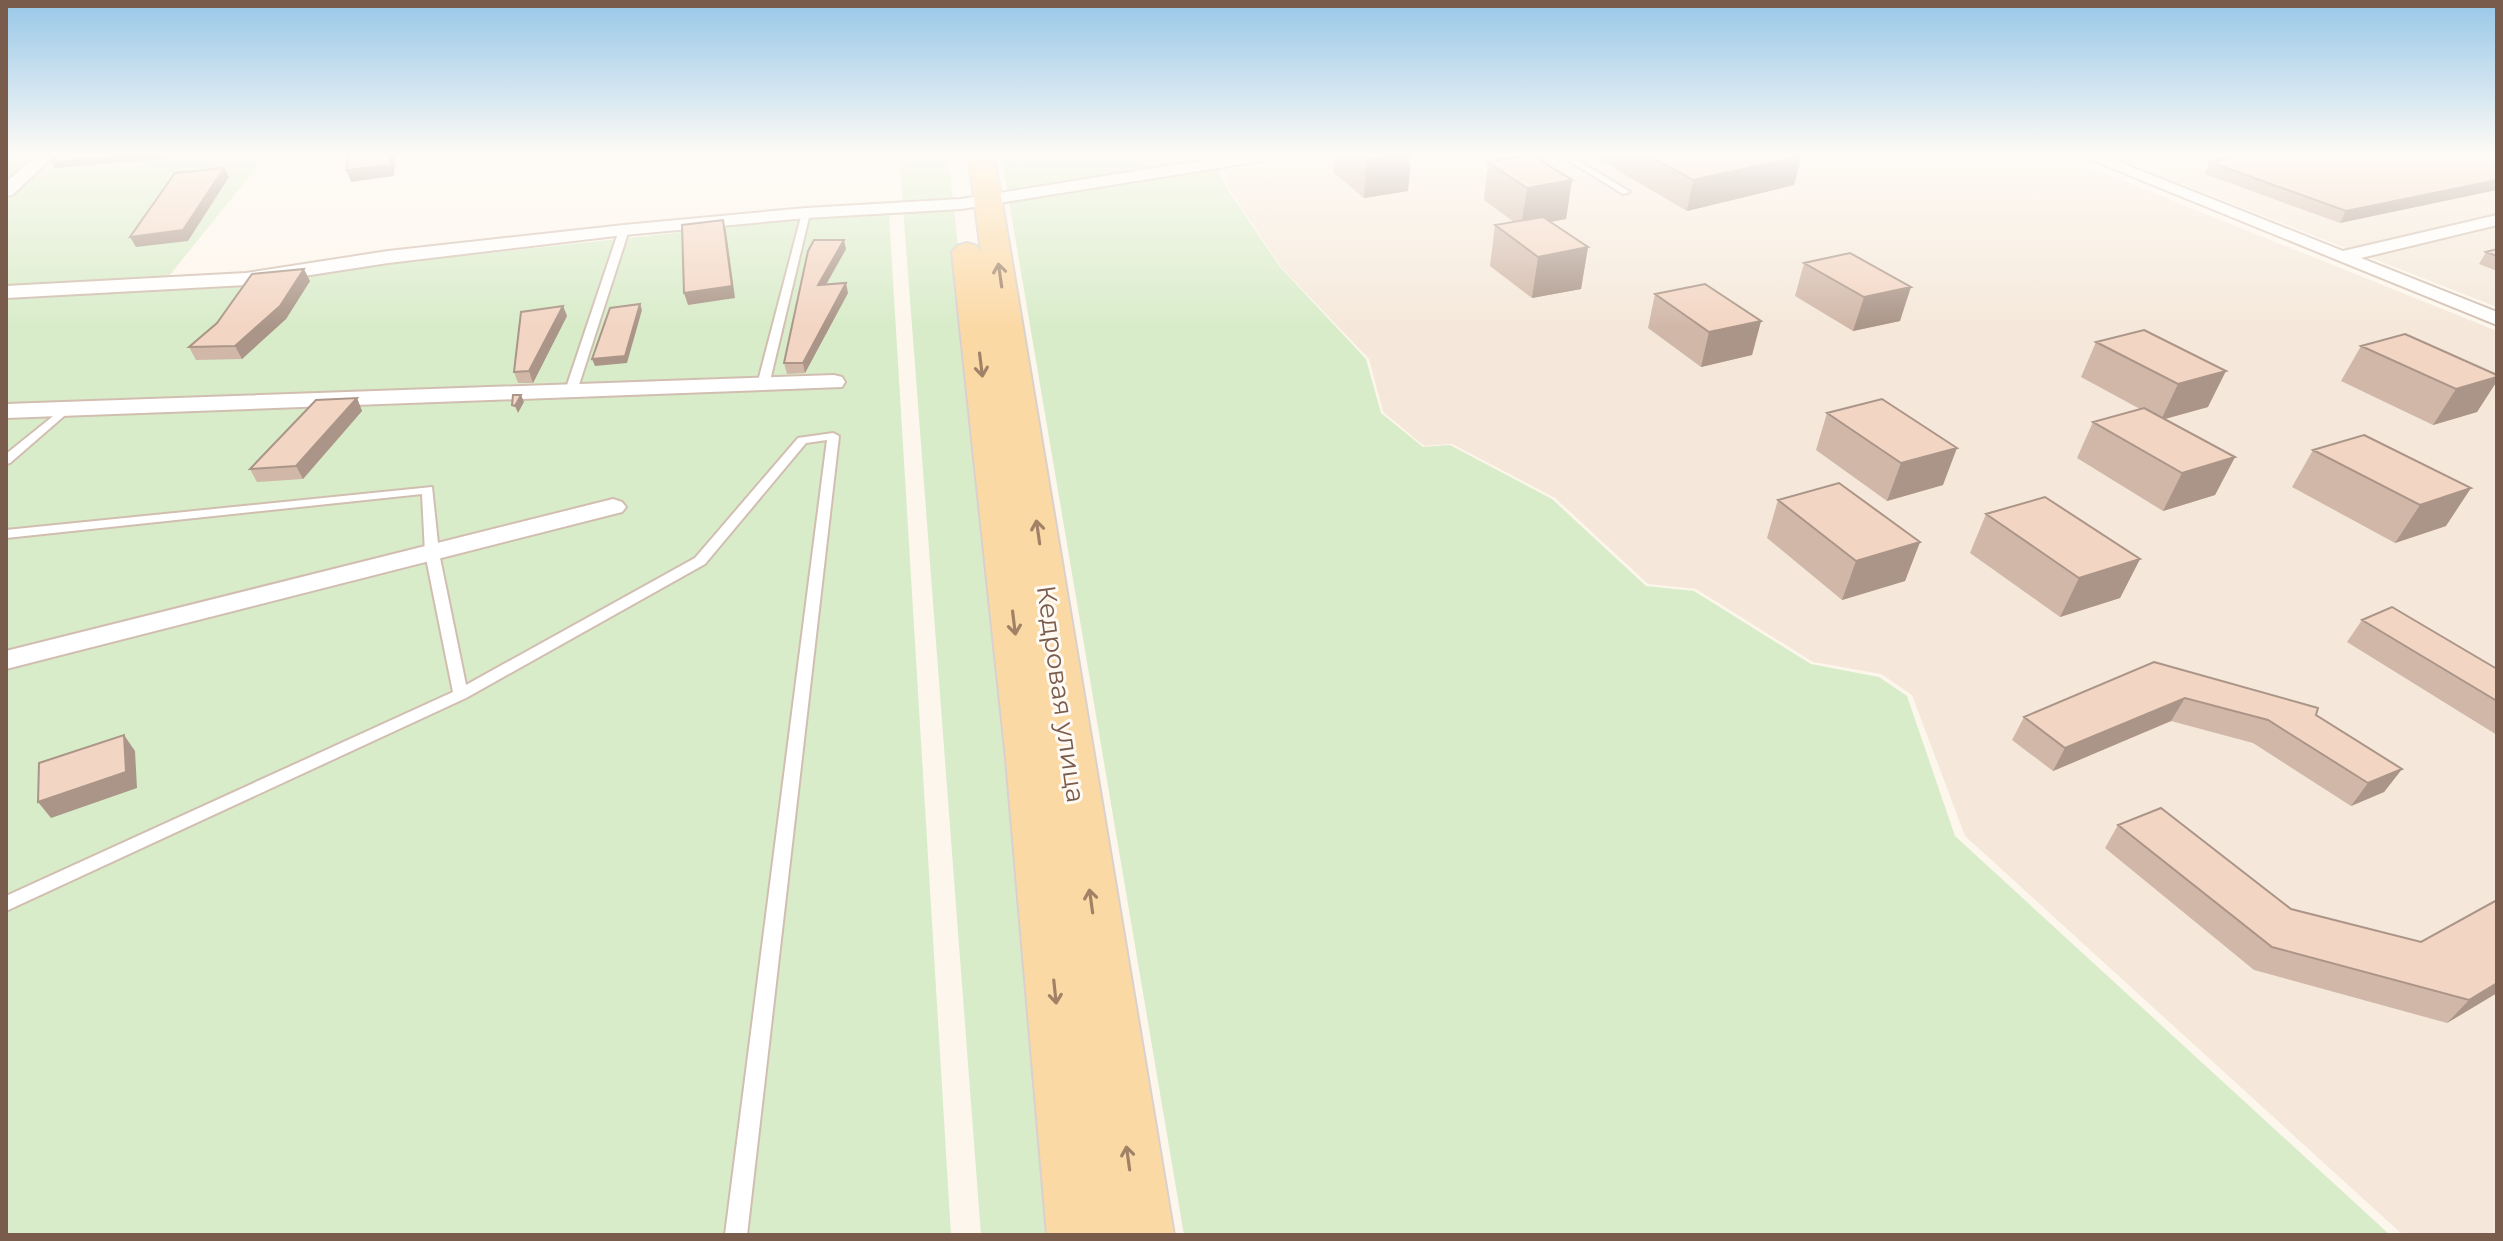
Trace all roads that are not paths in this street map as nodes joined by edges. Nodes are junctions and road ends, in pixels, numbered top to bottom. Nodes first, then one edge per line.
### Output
1 (815, 212) edge
2 (971, 212) edge
3 (972, 212) edge
4 (2229, 212) edge
5 (806, 213) junction
6 (2497, 220) edge
7 (624, 230) junction
8 (2341, 257) junction
9 (6, 292) edge
10 (2497, 319) edge
11 (834, 382) dead end
12 (763, 385) junction
13 (571, 391) junction
14 (67, 408) junction
15 (6, 411) edge
16 (6, 460) edge
17 (613, 507) dead end
18 (6, 534) edge
19 (432, 553) junction
20 (6, 660) edge
21 (461, 694) junction
22 (6, 904) edge
23 (736, 1235) edge
24 (1081, 1235) edge
25 (1140, 1235) edge

1 - 5 street
2 -> 24 main road, Кедровая улица
25 -> 3 main road, Кедровая улица
4 - 8 street
5 - 7 street
5 - 12 lane
6 - 8 street
7 - 9 street
7 - 13 lane
8 - 10 street
11 - 12 street
12 - 13 street
13 - 14 street
14 - 15 street
14 - 16 lane
17 - 19 street
18 - 19 lane
19 - 20 street
19 - 21 lane
21 - 22 lane
21 - 23 lane

